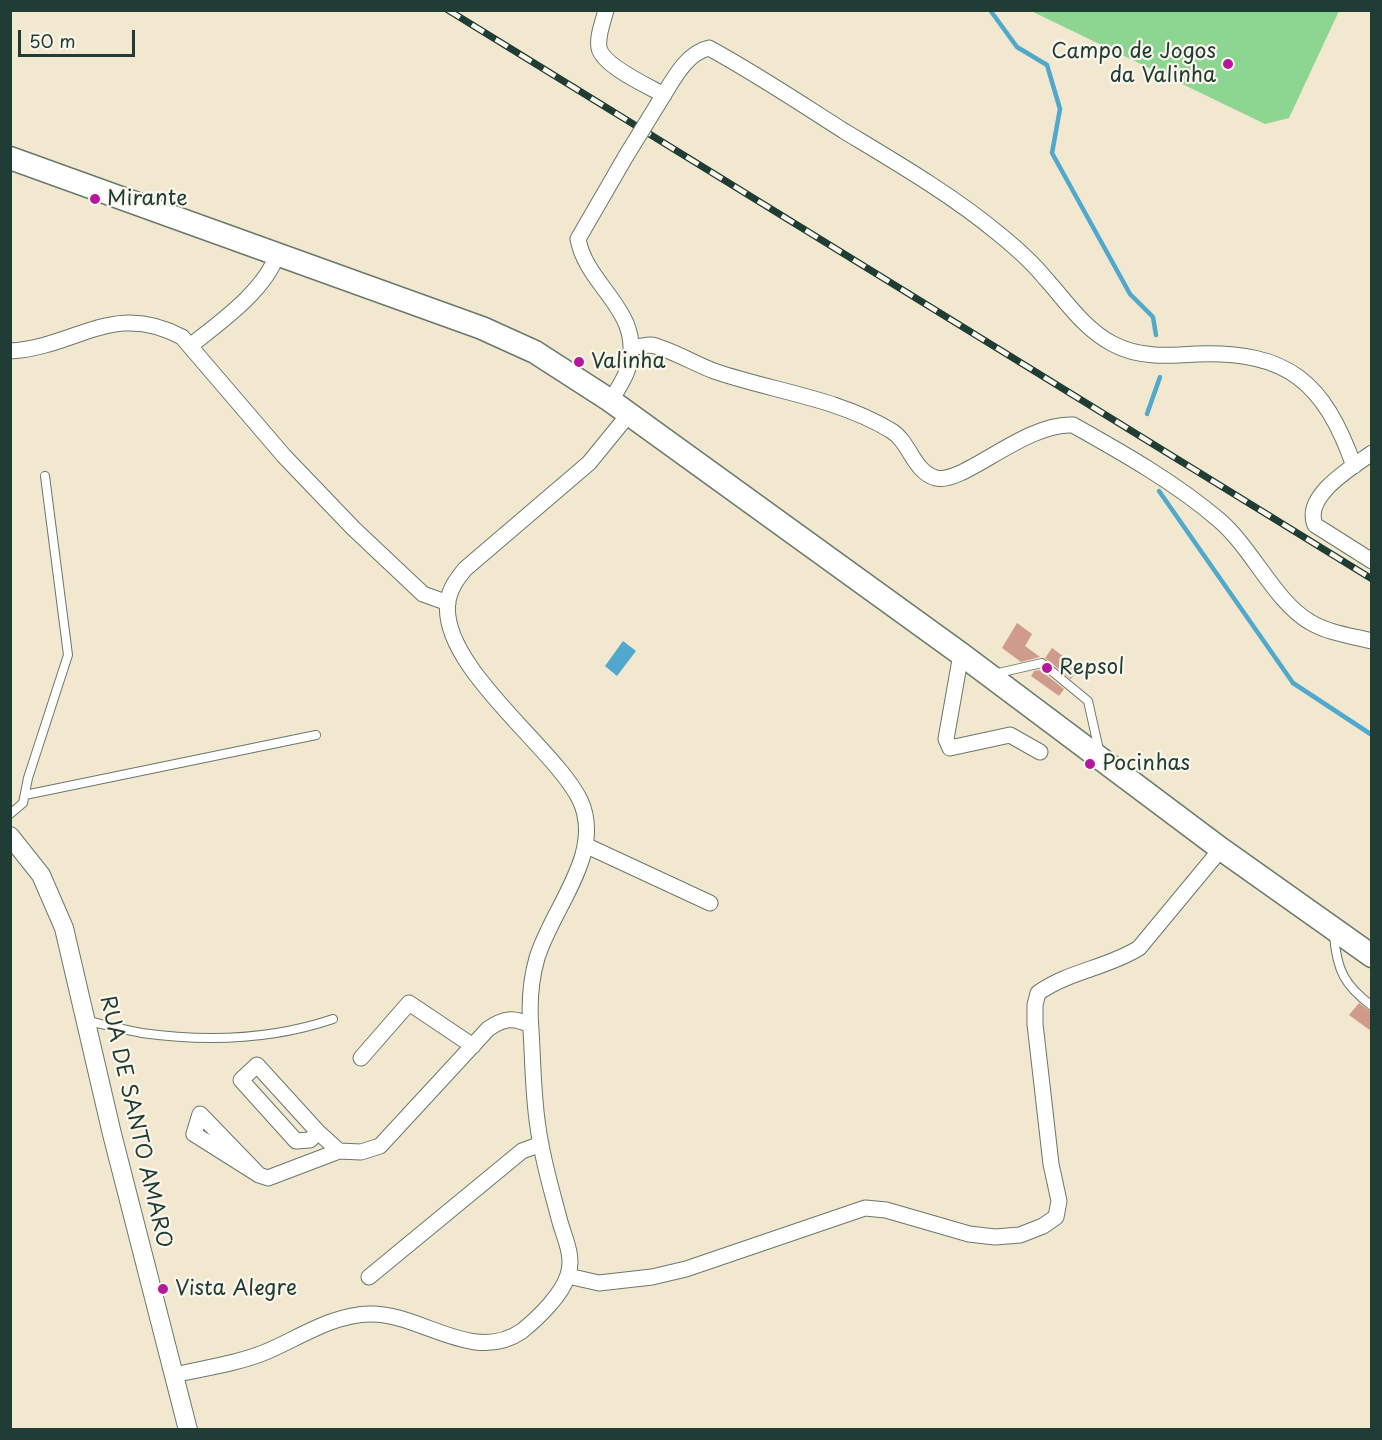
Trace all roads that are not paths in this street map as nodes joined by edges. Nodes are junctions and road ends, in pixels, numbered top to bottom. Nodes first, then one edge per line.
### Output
1 (606, 10) edge
2 (661, 99) junction
3 (10, 158) edge
4 (277, 254) junction
5 (190, 345) junction
6 (633, 347) junction
7 (10, 351) edge
8 (611, 401) junction
9 (629, 414) junction
10 (1371, 453) edge
11 (1354, 466) junction
12 (45, 476) dead end
13 (1371, 561) edge
14 (448, 603) junction
15 (1371, 642) edge
16 (961, 654) junction
17 (989, 675) junction
18 (316, 735) dead end
19 (1040, 752) dead end
20 (1101, 757) junction
21 (25, 795) junction
22 (10, 814) edge
23 (10, 836) edge
24 (585, 845) junction
25 (1221, 849) junction
26 (710, 903) dead end
27 (1333, 928) junction
28 (1371, 956) edge
29 (1371, 1006) edge
30 (333, 1019) dead end
31 (88, 1021) junction
32 (530, 1025) junction
33 (473, 1046) junction
34 (361, 1058) dead end
35 (318, 1132) junction
36 (541, 1144) junction
37 (339, 1151) junction
38 (259, 1175) dead end
39 (568, 1276) junction
40 (369, 1277) dead end
41 (174, 1375) junction
42 (188, 1430) edge

1 - 2 street
2 - 6 street, bridge
2 - 11 street
3 - 4 main road
4 - 5 street
4 - 8 main road
5 - 7 street
5 - 14 street
6 - 8 street
6 - 15 street
8 - 9 main road
9 - 14 street
9 - 16 main road
10 - 11 street
11 - 13 street
12 - 21 lane
14 - 24 street
16 - 17 main road
16 - 19 street
17 - 20 main road
17 - 20 lane
18 - 21 lane
20 - 25 main road
21 - 22 lane
23 - 31 street, RUA DE SANTO AMARO
24 - 26 street
24 - 32 street
25 - 27 main road
25 - 39 street
27 - 28 main road
27 - 29 lane
30 - 31 lane
31 - 41 street, RUA DE SANTO AMARO
32 - 33 street
32 - 36 street
33 - 34 street
33 - 37 street
35 - 35 street
35 - 37 street
36 - 39 street
36 - 40 street
37 - 38 street
39 - 41 street
41 - 42 street, RUA DE SANTO AMARO

